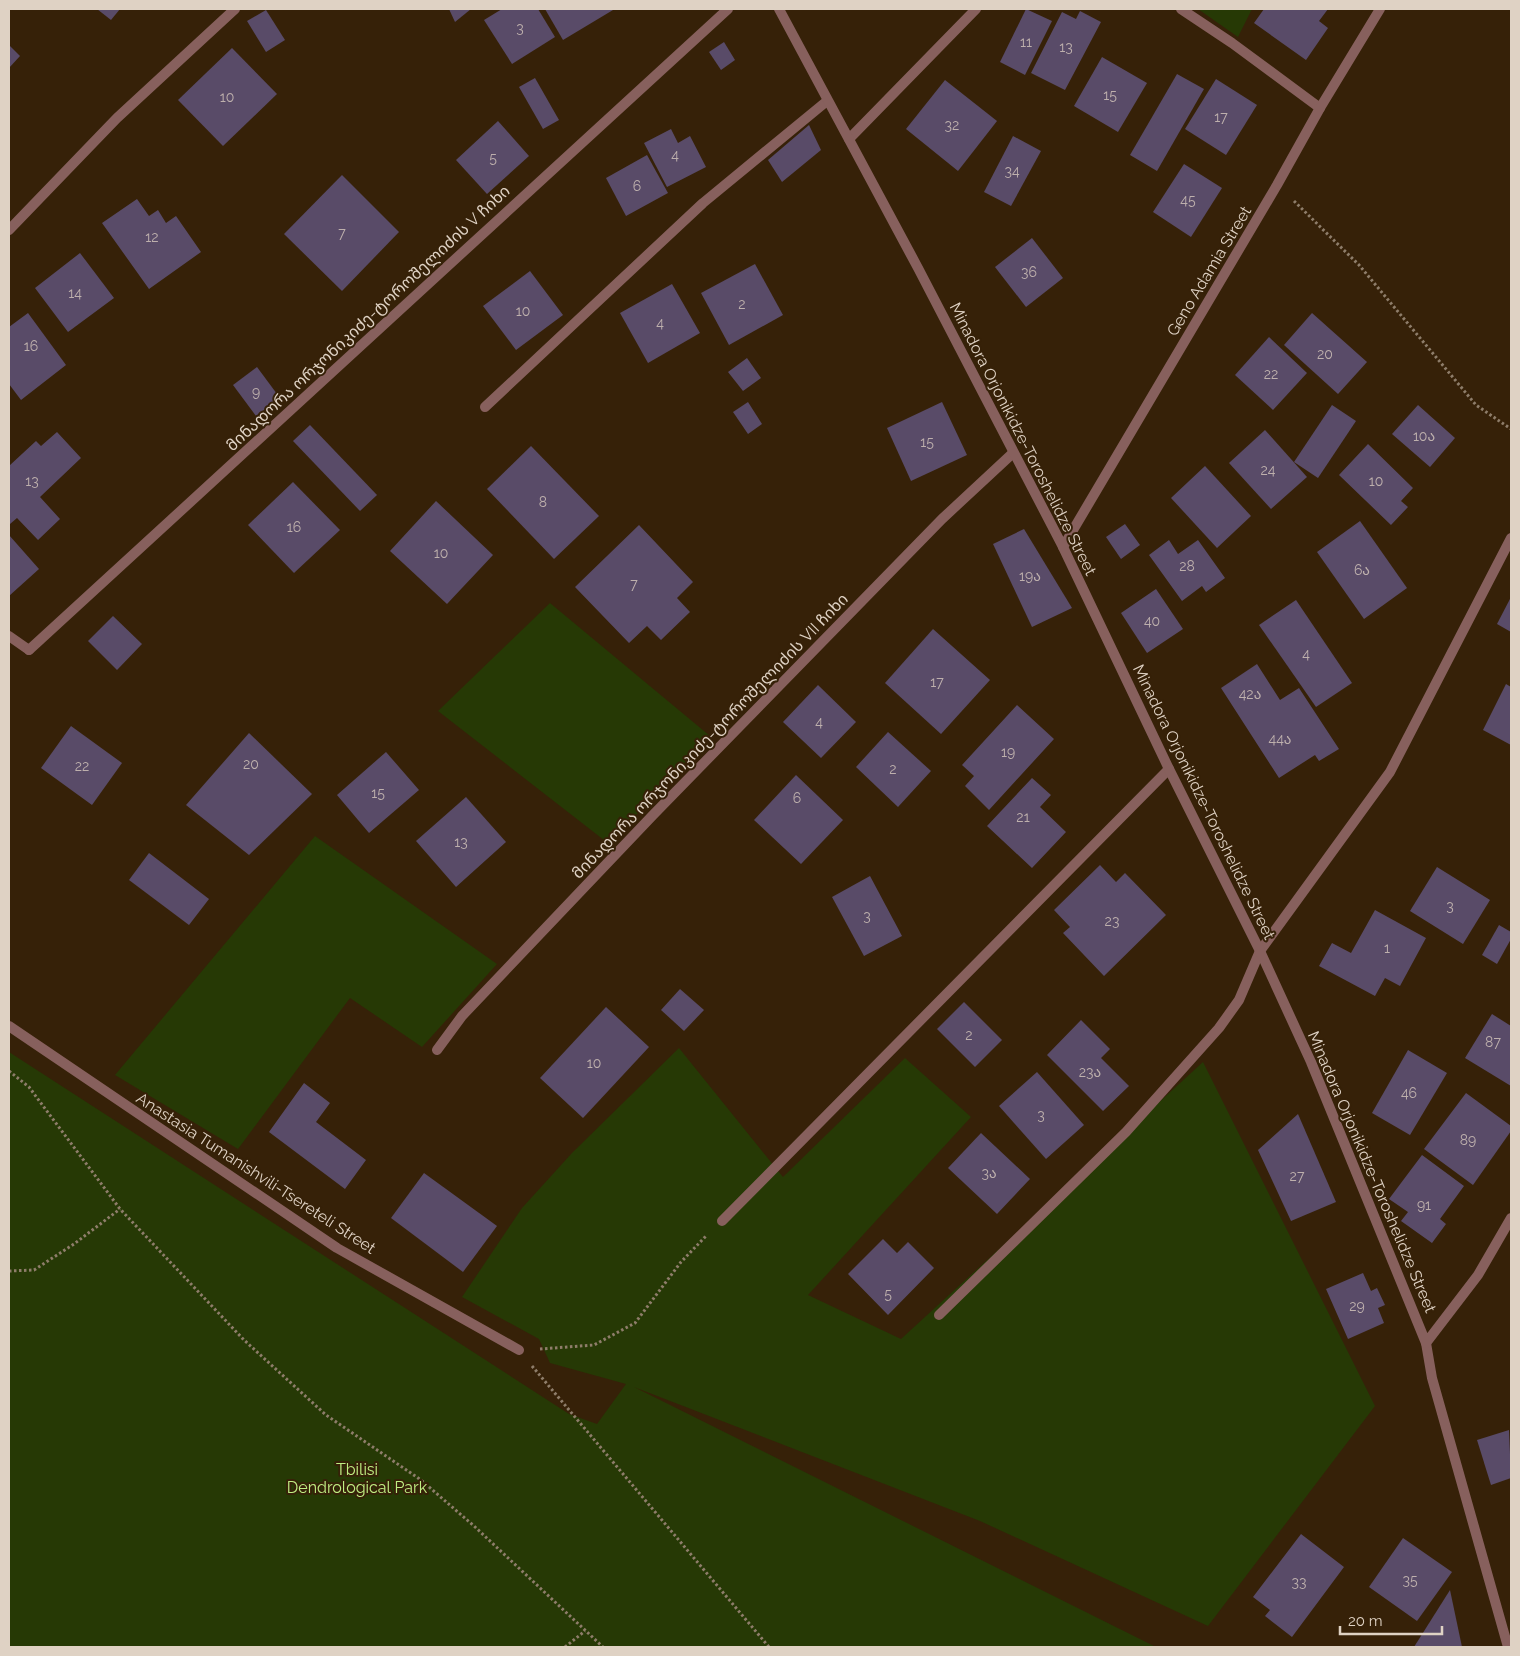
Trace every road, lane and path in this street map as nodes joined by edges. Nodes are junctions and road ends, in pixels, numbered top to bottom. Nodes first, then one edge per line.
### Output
1 (235, 9) edge
2 (728, 9) edge
3 (779, 9) edge
4 (976, 9) edge
5 (1181, 9) edge
6 (1380, 9) edge
7 (827, 101) junction
8 (1320, 108) junction
9 (849, 138) junction
10 (1277, 185) junction
11 (9, 230) edge
12 (485, 407) dead end
13 (1511, 430) edge
14 (1013, 453) junction
15 (1511, 538) edge
16 (1064, 547) junction
17 (9, 636) edge
18 (1169, 768) junction
19 (1260, 951) junction
20 (9, 1026) edge
21 (438, 1050) dead end
22 (9, 1071) edge
23 (120, 1209) junction
24 (1511, 1218) edge
25 (722, 1220) joint
26 (9, 1271) edge
27 (939, 1315) dead end
28 (1426, 1343) junction
29 (519, 1350) junction
30 (585, 1631) junction
31 (565, 1647) edge
32 (603, 1647) edge
33 (769, 1647) edge
34 (1508, 1647) edge

1 - 11 street
2 - 17 street, მინადორა ორჯონიკიძე-ტოროშელიძის V ჩიხი
3 - 7 street, Minadora Orjonikidze-Toroshelidze Street
4 - 9 street
5 - 8 street
6 - 8 street, Geno Adamia Street
7 - 9 street, Minadora Orjonikidze-Toroshelidze Street
7 - 12 street
8 - 10 street, Geno Adamia Street
9 - 14 street, Minadora Orjonikidze-Toroshelidze Street
10 - 13 path
10 - 16 street, Geno Adamia Street
14 - 16 street, Minadora Orjonikidze-Toroshelidze Street
14 - 21 street, მინადორა ორჯონიკიძე-ტოროშელიძის VII ჩიხი
15 - 19 street
16 - 18 street, Minadora Orjonikidze-Toroshelidze Street
18 - 19 street, Minadora Orjonikidze-Toroshelidze Street
18 - 25 street
19 - 27 street
19 - 28 street, Minadora Orjonikidze-Toroshelidze Street
20 - 29 street, Anastasia Tumanishvili-Tsereteli Street
22 - 23 path
23 - 26 path
23 - 30 path
24 - 28 street
25 - 29 path
28 - 34 street, Minadora Orjonikidze-Toroshelidze Street
29 - 33 path
30 - 31 path
30 - 32 path

